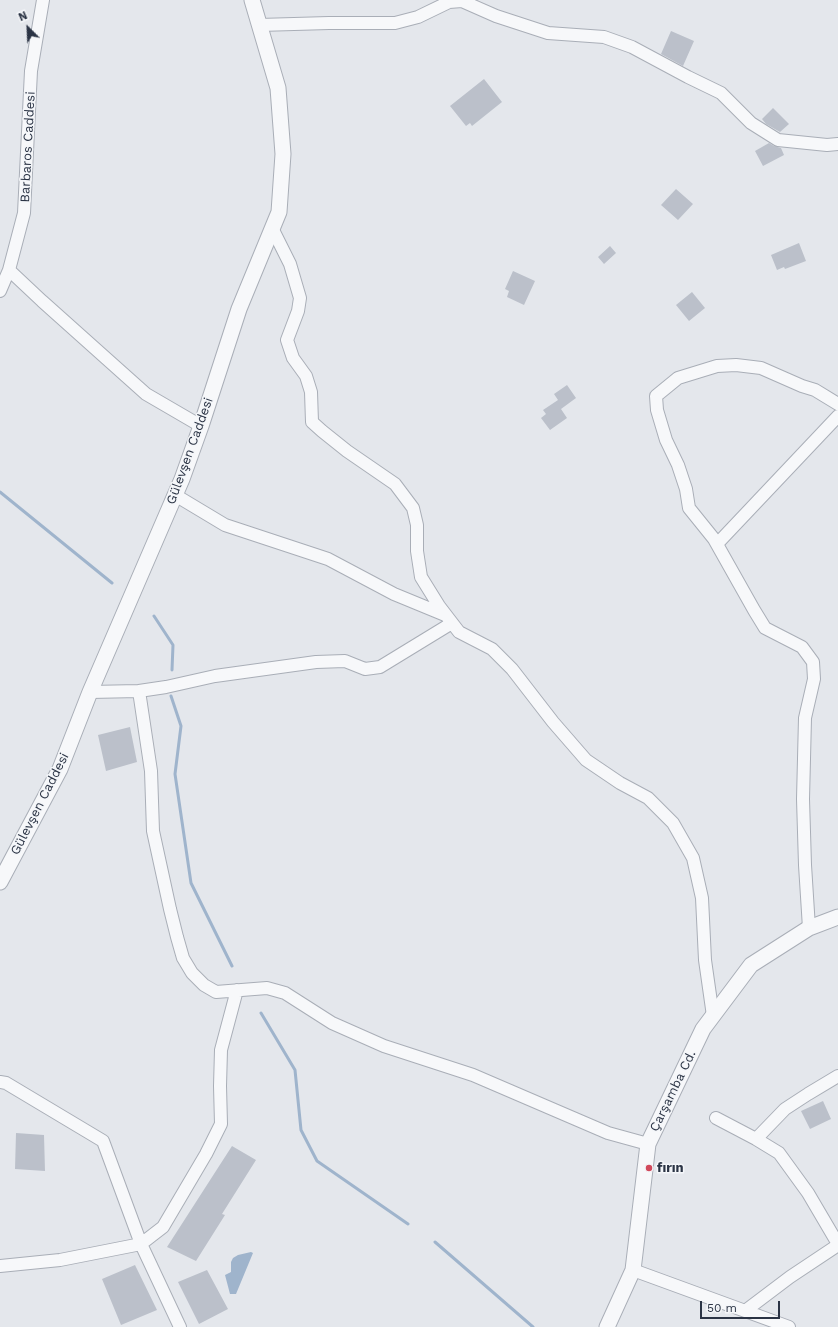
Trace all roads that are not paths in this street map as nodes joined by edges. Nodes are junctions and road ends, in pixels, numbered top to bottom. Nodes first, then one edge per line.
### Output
1 (43, 0) edge
2 (252, 0) edge
3 (259, 25) junction
4 (838, 144) edge
5 (272, 228) junction
6 (9, 270) junction
7 (0, 290) edge
8 (838, 404) edge
9 (838, 416) edge
10 (201, 426) junction
11 (175, 495) junction
12 (717, 544) junction
13 (449, 619) junction
14 (90, 692) junction
15 (139, 692) junction
16 (0, 882) edge
17 (838, 917) edge
18 (809, 928) junction
19 (237, 990) junction
20 (713, 1016) junction
21 (838, 1076) edge
22 (0, 1082) edge
23 (716, 1118) dead end
24 (756, 1139) junction
25 (648, 1144) junction
26 (141, 1244) junction
27 (838, 1244) edge
28 (0, 1266) edge
29 (633, 1270) junction
30 (745, 1311) junction
31 (180, 1327) edge
32 (607, 1327) edge
33 (789, 1327) edge

1 - 6 street, Barbaros Caddesi
2 - 3 street, Gülevşen Caddesi
3 - 4 street
3 - 5 street, Gülevşen Caddesi
5 - 10 street, Gülevşen Caddesi
5 - 13 street
6 - 7 street, Barbaros Caddesi
6 - 10 street
8 - 12 street
9 - 12 street
10 - 11 street, Gülevşen Caddesi
11 - 13 street
11 - 14 street, Gülevşen Caddesi
12 - 18 street
13 - 15 street
13 - 20 street
14 - 15 street
14 - 16 street, Gülevşen Caddesi
15 - 19 street
17 - 18 street, Çarşamba Cd.
18 - 20 street, Çarşamba Cd.
19 - 25 street
19 - 26 street
20 - 25 street, Çarşamba Cd.
21 - 24 street
22 - 26 street
23 - 24 street
24 - 27 street
25 - 29 street, Çarşamba Cd.
26 - 28 street
26 - 31 street
27 - 30 street
29 - 30 street
29 - 32 street, Çarşamba Cd.
30 - 33 street

